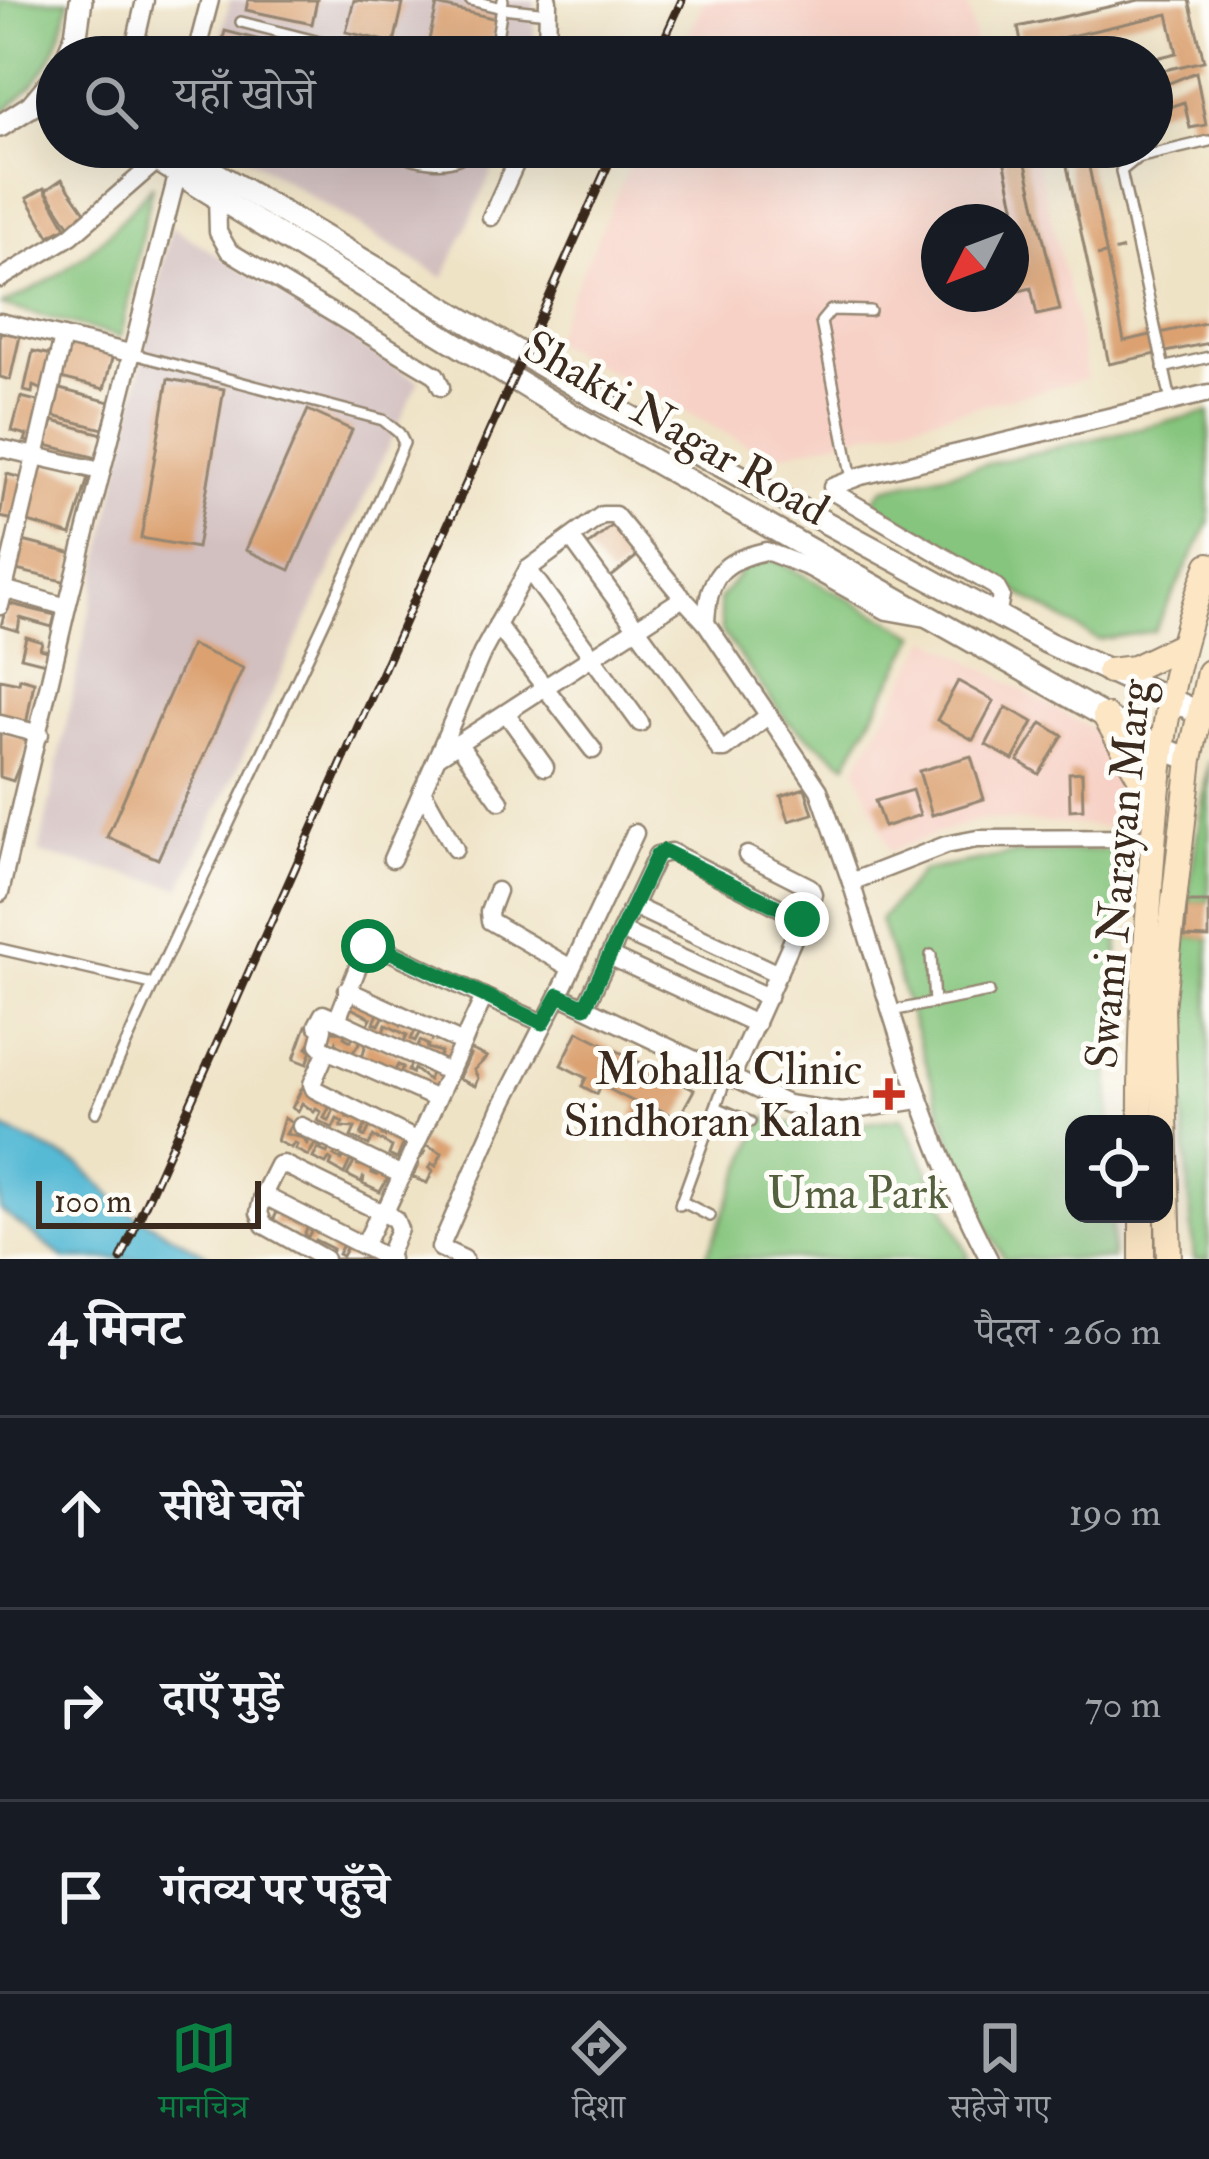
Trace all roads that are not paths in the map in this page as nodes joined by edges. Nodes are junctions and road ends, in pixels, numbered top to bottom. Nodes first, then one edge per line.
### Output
1 (81, 0) edge
2 (145, 0) edge
3 (210, 0) edge
4 (470, 0) edge
5 (502, 4) edge
6 (548, 6) edge
7 (241, 22) dead end
8 (76, 36) edge
9 (137, 36) edge
10 (201, 36) edge
11 (296, 36) edge
12 (497, 36) edge
13 (547, 36) edge
14 (36, 100) edge
15 (36, 104) edge
16 (31, 106) junction
17 (0, 126) edge
18 (1209, 141) edge
19 (1173, 150) edge
20 (148, 168) edge
21 (175, 168) edge
22 (189, 168) edge
23 (513, 168) edge
24 (1124, 168) edge
25 (178, 172) junction
26 (217, 196) junction
27 (490, 217) dead end
28 (0, 279) edge
29 (870, 311) dead end
30 (0, 322) edge
31 (62, 337) junction
32 (130, 353) junction
33 (1209, 357) edge
34 (1163, 368) junction
35 (441, 388) dead end
36 (1209, 393) edge
37 (1171, 402) junction
38 (0, 448) edge
39 (36, 456) junction
40 (101, 472) junction
41 (852, 479) junction
42 (571, 538) junction
43 (1209, 565) edge
44 (528, 569) junction
45 (1, 594) edge
46 (683, 598) junction
47 (67, 607) junction
48 (997, 615) junction
49 (932, 618) junction
50 (706, 622) junction
51 (497, 625) junction
52 (637, 628) junction
53 (1180, 646) junction
54 (592, 658) junction
55 (1108, 671) junction
56 (1209, 672) edge
57 (547, 687) junction
58 (1167, 701) junction
59 (506, 713) junction
60 (1200, 713) junction
61 (769, 715) junction
62 (1105, 716) junction
63 (640, 723) dead end
64 (0, 724) edge
65 (40, 734) junction
66 (458, 743) junction
67 (1161, 748) junction
68 (593, 751) dead end
69 (436, 757) junction
70 (1190, 758) junction
71 (545, 767) dead end
72 (422, 790) junction
73 (500, 801) dead end
74 (1156, 805) junction
75 (635, 833) dead end
76 (1153, 838) junction
77 (455, 849) dead end
78 (747, 854) dead end
79 (392, 859) dead end
80 (4, 866) edge
81 (851, 882) junction
82 (497, 891) dead end
83 (0, 893) edge
84 (633, 906) junction
85 (802, 919) junction
86 (621, 931) junction
87 (0, 949) edge
88 (931, 955) dead end
89 (610, 956) junction
90 (571, 968) junction
91 (778, 974) junction
92 (152, 984) junction
93 (347, 990) junction
94 (989, 992) dead end
95 (559, 995) junction
96 (484, 997) junction
97 (768, 997) junction
98 (934, 1003) junction
99 (585, 1007) junction
100 (891, 1011) junction
101 (337, 1020) junction
102 (543, 1023) junction
103 (756, 1024) junction
104 (463, 1043) junction
105 (327, 1050) junction
106 (449, 1072) junction
107 (729, 1077) junction
108 (437, 1100) junction
109 (919, 1100) junction
110 (716, 1107) junction
111 (96, 1112) dead end
112 (1141, 1115) edge
113 (750, 1122) dead end
114 (301, 1126) dead end
115 (418, 1141) junction
116 (402, 1175) junction
117 (263, 1195) junction
118 (383, 1211) junction
119 (710, 1216) dead end
120 (1142, 1223) edge
121 (364, 1246) junction
122 (438, 1253) edge
123 (388, 1258) edge
124 (325, 1259) edge
125 (464, 1259) edge
126 (989, 1259) edge
127 (1142, 1259) edge
128 (1168, 1259) edge

1 - 8 street
2 - 9 street
3 - 10 street
4 - 5 lane
5 - 6 lane
5 - 12 lane
6 - 13 street
7 - 11 lane
14 - 16 street
15 - 16 street
16 - 17 street
18 - 19 lane
20 - 28 street
21 - 25 street, Shakti Nagar Road
22 - 48 street, Shakti Nagar Road
23 - 27 street
24 - 34 lane
25 - 26 street, Shakti Nagar Road
25 - 32 street
26 - 35 street
26 - 49 street, Shakti Nagar Road
29 - 41 lane
30 - 31 street
31 - 32 street
31 - 39 street
32 - 40 street
32 - 92 lane
33 - 34 lane
34 - 37 lane
36 - 37 street
37 - 41 street
38 - 39 street
39 - 40 street
39 - 45 street
40 - 47 street
41 - 48 street
42 - 44 street
42 - 46 street
42 - 52 street
43 - 53 main road, Swami Narayan Marg
44 - 51 street
44 - 54 street
45 - 47 street
46 - 50 street
46 - 52 street
47 - 65 street
48 - 55 street, Shakti Nagar Road
49 - 50 street
49 - 62 street, Shakti Nagar Road
50 - 61 street
51 - 57 street
51 - 69 street
52 - 54 street
52 - 61 street
53 - 55 main road
53 - 58 main road, Swami Narayan Marg
54 - 57 street
54 - 63 street
55 - 58 street, Shakti Nagar Road
56 - 60 main road, Swami Narayan Marg
57 - 59 street
57 - 68 street
58 - 60 street, Shakti Nagar Road
58 - 67 main road, Swami Narayan Marg
59 - 66 street
59 - 71 street
60 - 70 main road, Swami Narayan Marg
61 - 81 street
62 - 67 street, Shakti Nagar Road
62 - 74 main road
64 - 65 street
65 - 80 street
66 - 69 street
66 - 73 street
67 - 70 street, Shakti Nagar Road
67 - 74 main road, Swami Narayan Marg
69 - 72 street
70 - 128 main road, Swami Narayan Marg
72 - 77 street
72 - 79 street
74 - 76 main road, Swami Narayan Marg
75 - 90 street
76 - 81 street
76 - 112 main road, Swami Narayan Marg
78 - 85 street
80 - 83 street
81 - 100 street
82 - 90 street
84 - 85 street
84 - 86 street
84 - 91 street
85 - 91 street
86 - 89 street
86 - 97 street
87 - 92 lane
88 - 98 lane
89 - 99 street
89 - 103 street
90 - 95 street
91 - 97 street
92 - 111 lane
93 - 96 street
93 - 101 street
93 - 104 street
94 - 98 lane
95 - 99 street
95 - 102 street
96 - 102 street
96 - 104 street
97 - 103 street
98 - 100 lane
99 - 107 street
100 - 109 street
101 - 105 street
101 - 106 street
102 - 122 street
103 - 107 street
104 - 106 street
105 - 108 street
105 - 115 street
106 - 108 street
107 - 109 street
107 - 110 lane
108 - 115 street
109 - 126 street
110 - 113 lane
110 - 119 lane
114 - 116 street
115 - 116 street
116 - 118 street
117 - 118 street
117 - 121 street
117 - 124 street
118 - 121 street
118 - 123 street
120 - 127 main road
121 - 123 street
122 - 125 street

